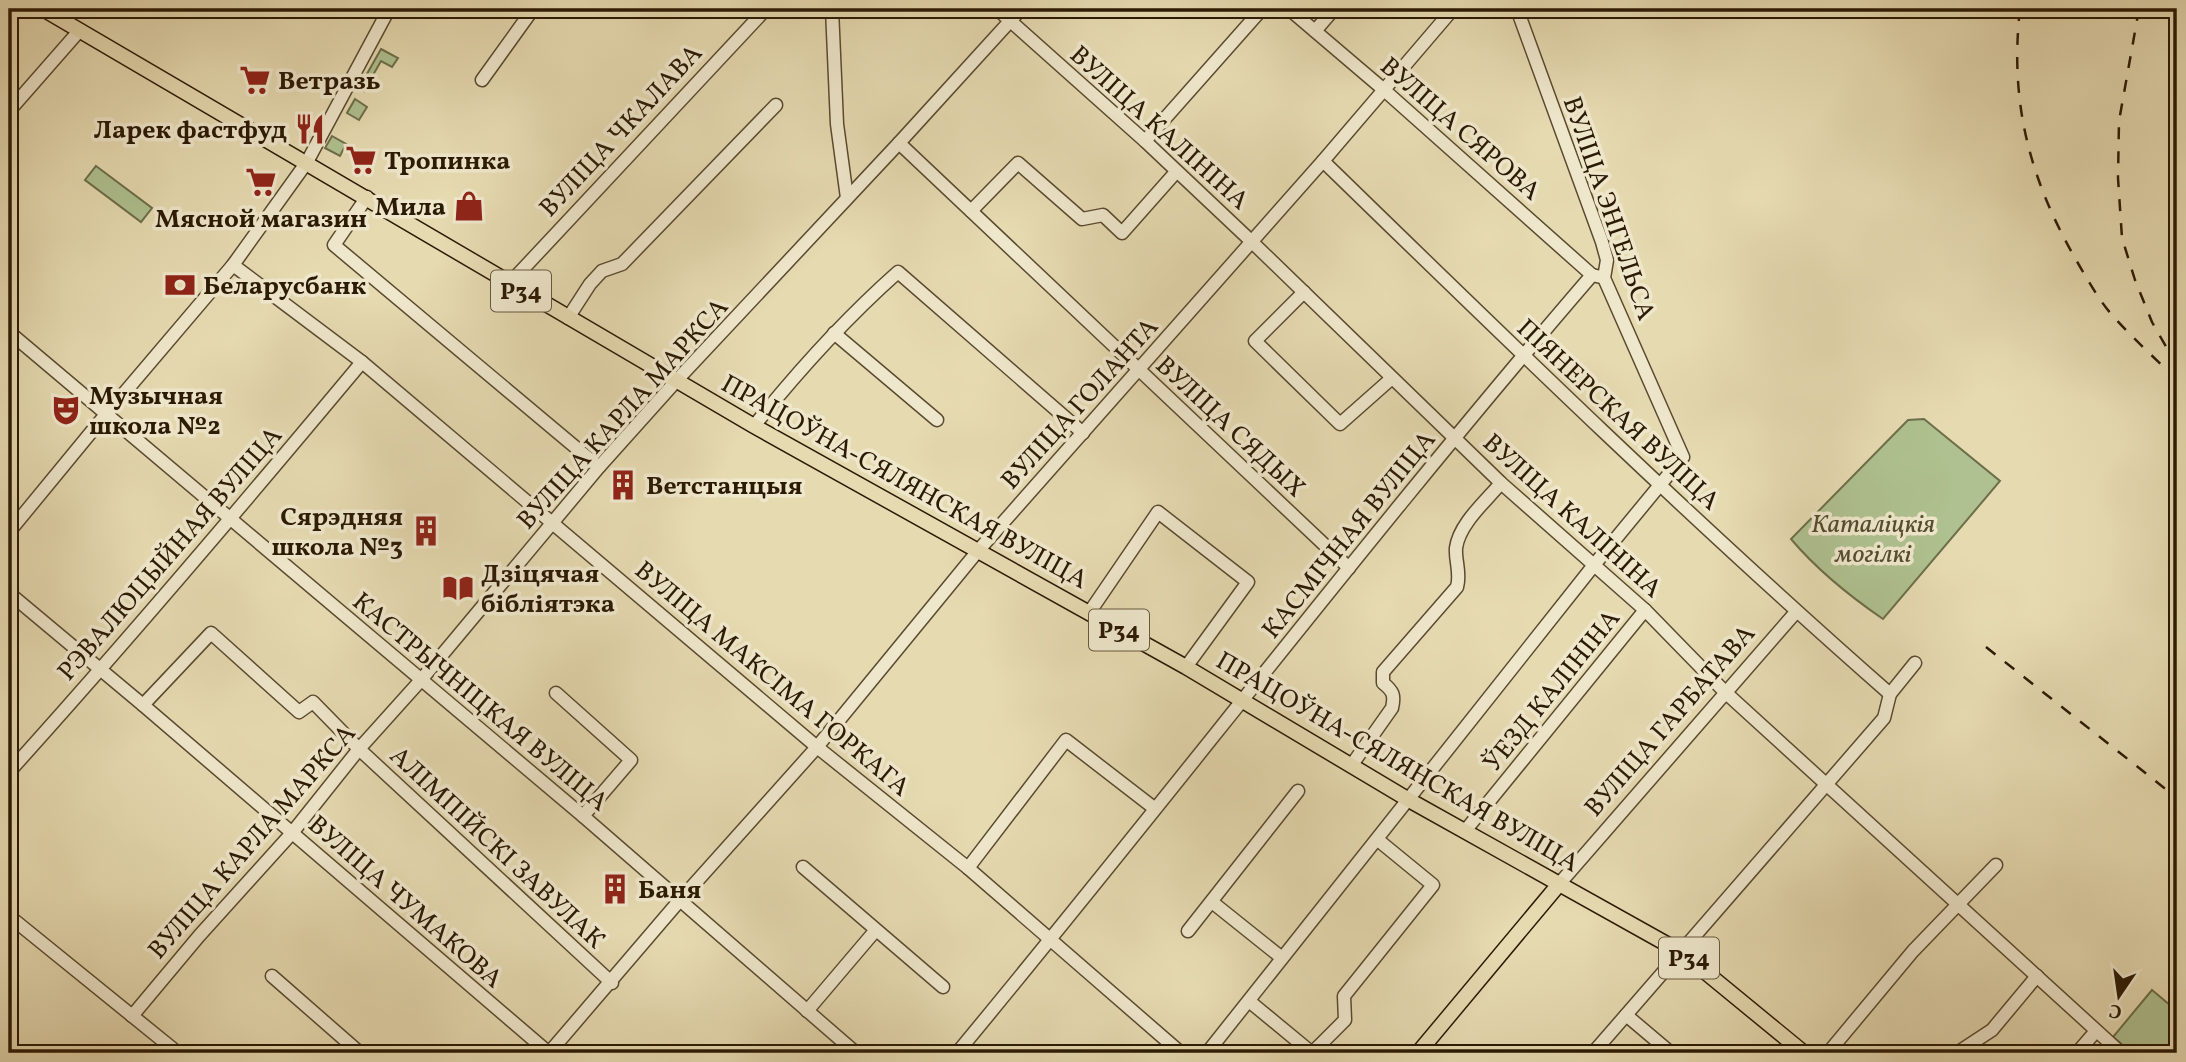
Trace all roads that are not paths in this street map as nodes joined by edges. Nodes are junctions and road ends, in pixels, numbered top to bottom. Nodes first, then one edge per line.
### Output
1 (43, 9) edge
2 (389, 9) edge
3 (533, 9) edge
4 (766, 9) edge
5 (832, 9) edge
6 (997, 9) edge
7 (1021, 9) edge
8 (1262, 9) edge
9 (1289, 9) edge
10 (1334, 9) edge
11 (1453, 9) edge
12 (1517, 9) edge
13 (1009, 21) junction
14 (80, 30) junction
15 (1315, 31) junction
16 (482, 80) dead end
17 (1383, 89) junction
18 (776, 105) dead end
19 (9, 111) edge
20 (1145, 141) junction
21 (900, 143) junction
22 (1323, 161) junction
23 (307, 162) junction
24 (1176, 172) junction
25 (367, 197) junction
26 (847, 198) junction
27 (971, 211) junction
28 (1251, 241) junction
29 (233, 265) junction
30 (1598, 276) junction
31 (509, 284) junction
32 (1304, 292) junction
33 (568, 318) junction
34 (9, 332) edge
35 (834, 334) junction
36 (1523, 356) junction
37 (362, 362) junction
38 (1139, 371) junction
39 (1391, 378) junction
40 (677, 380) junction
41 (105, 415) junction
42 (937, 421) dead end
43 (754, 426) junction
44 (1083, 433) junction
45 (1456, 438) junction
46 (600, 467) junction
47 (1501, 483) junction
48 (1661, 484) junction
49 (230, 520) junction
50 (553, 523) junction
51 (9, 532) edge
52 (977, 552) junction
53 (1594, 565) junction
54 (1349, 568) junction
55 (9, 593) edge
56 (1645, 610) junction
57 (1796, 612) junction
58 (1089, 613) junction
59 (1915, 663) dead end
60 (1186, 667) junction
61 (100, 671) junction
62 (421, 680) junction
63 (555, 692) dead end
64 (1725, 692) junction
65 (1890, 694) junction
66 (1242, 701) junction
67 (143, 705) junction
68 (817, 747) junction
69 (359, 750) junction
70 (1351, 766) junction
71 (9, 772) edge
72 (1826, 786) junction
73 (1298, 791) dead end
74 (1409, 800) junction
75 (1154, 808) junction
76 (583, 816) junction
77 (1465, 831) junction
78 (292, 833) junction
79 (1378, 841) junction
80 (1996, 865) dead end
81 (803, 867) dead end
82 (968, 868) junction
83 (1560, 883) junction
84 (680, 900) junction
85 (1212, 902) junction
86 (1957, 905) junction
87 (9, 916) edge
88 (875, 931) junction
89 (1188, 931) dead end
90 (1051, 940) junction
91 (1681, 952) junction
92 (1282, 958) junction
93 (272, 976) dead end
94 (2038, 976) junction
95 (612, 983) junction
96 (943, 987) dead end
97 (1249, 1002) junction
98 (807, 1012) junction
99 (1626, 1015) junction
100 (132, 1016) junction
101 (2096, 1031) junction
102 (178, 1053) edge
103 (360, 1053) edge
104 (549, 1053) edge
105 (856, 1053) edge
106 (957, 1053) edge
107 (1181, 1053) edge
108 (1207, 1053) edge
109 (1312, 1053) edge
110 (1418, 1053) edge
111 (1593, 1053) edge
112 (1671, 1053) edge
113 (1804, 1053) edge
114 (1828, 1053) edge
115 (1957, 1053) edge
116 (2077, 1053) edge
117 (2121, 1053) edge

1 - 14 main road, ПРАЦОЎНА-СЯЛЯНСКАЯ ВУЛІЦА / Р34
2 - 23 street
3 - 16 street
4 - 31 street, ВУЛІЦА ЧКАЛАВА
5 - 26 street
6 - 13 street, ВУЛІЦА КАЛІНІНА
7 - 13 street, ВУЛІЦА КАРЛА МАРКСА
8 - 20 street
9 - 15 street, ВУЛІЦА СЯРОВА
10 - 15 street
11 - 17 street, ВУЛІЦА ГОЛАНТА
12 - 30 street, ВУЛІЦА ЭНГЕЛЬСА
13 - 20 street, ВУЛІЦА КАЛІНІНА
13 - 21 street, ВУЛІЦА КАРЛА МАРКСА
14 - 19 street
14 - 23 main road, ПРАЦОЎНА-СЯЛЯНСКАЯ ВУЛІЦА / Р34
15 - 17 street, ВУЛІЦА СЯРОВА
17 - 22 street, ВУЛІЦА ГОЛАНТА
17 - 30 street, ВУЛІЦА СЯРОВА
18 - 33 street
20 - 24 street, ВУЛІЦА КАЛІНІНА
21 - 26 street, ВУЛІЦА КАРЛА МАРКСА
21 - 27 street, ВУЛІЦА СЯДЫХ
22 - 28 street, ВУЛІЦА ГОЛАНТА
22 - 36 street, ПІЯНЕРСКАЯ ВУЛІЦА
23 - 25 main road, ПРАЦОЎНА-СЯЛЯНСКАЯ ВУЛІЦА / Р34
23 - 29 street
24 - 27 street
24 - 28 street, ВУЛІЦА КАЛІНІНА
25 - 31 main road, ПРАЦОЎНА-СЯЛЯНСКАЯ ВУЛІЦА / Р34
25 - 46 street
26 - 40 street, ВУЛІЦА КАРЛА МАРКСА
27 - 38 street, ВУЛІЦА СЯДЫХ
28 - 32 street, ВУЛІЦА КАЛІНІНА
28 - 38 street, ВУЛІЦА ГОЛАНТА
29 - 37 street, ВУЛІЦА МАКСІМА ГОРКАГА
29 - 41 street
30 - 36 street, КАСМІЧНАЯ ВУЛІЦА
30 - 48 street, ВУЛІЦА ЭНГЕЛЬСА
31 - 33 main road, ПРАЦОЎНА-СЯЛЯНСКАЯ ВУЛІЦА / Р34
32 - 39 street, ВУЛІЦА КАЛІНІНА
32 - 39 street
33 - 40 main road, ПРАЦОЎНА-СЯЛЯНСКАЯ ВУЛІЦА / Р34
34 - 41 street, КАСТРЫЧНІЦКАЯ ВУЛІЦА
35 - 42 street
35 - 43 street
35 - 44 street
36 - 45 street, КАСМІЧНАЯ ВУЛІЦА
36 - 48 street, ПІЯНЕРСКАЯ ВУЛІЦА
37 - 49 street, РЭВАЛЮЦЫЙНАЯ ВУЛІЦА
37 - 50 street, ВУЛІЦА МАКСІМА ГОРКАГА
38 - 44 street, ВУЛІЦА ГОЛАНТА
38 - 54 street, ВУЛІЦА СЯДЫХ
39 - 45 street, ВУЛІЦА КАЛІНІНА
40 - 43 main road, ПРАЦОЎНА-СЯЛЯНСКАЯ ВУЛІЦА / Р34
40 - 46 street, ВУЛІЦА КАРЛА МАРКСА
41 - 49 street, КАСТРЫЧНІЦКАЯ ВУЛІЦА
41 - 51 street
43 - 52 main road, ПРАЦОЎНА-СЯЛЯНСКАЯ ВУЛІЦА / Р34
44 - 52 street, ВУЛІЦА ГОЛАНТА
45 - 47 street, ВУЛІЦА КАЛІНІНА
45 - 54 street, КАСМІЧНАЯ ВУЛІЦА
46 - 50 street, ВУЛІЦА КАРЛА МАРКСА
47 - 53 street, ВУЛІЦА КАЛІНІНА
47 - 70 street
48 - 53 street
48 - 57 street, ПІЯНЕРСКАЯ ВУЛІЦА
49 - 61 street, РЭВАЛЮЦЫЙНАЯ ВУЛІЦА
49 - 62 street, КАСТРЫЧНІЦКАЯ ВУЛІЦА
50 - 62 street, ВУЛІЦА КАРЛА МАРКСА
50 - 68 street, ВУЛІЦА МАКСІМА ГОРКАГА
52 - 58 main road, ПРАЦОЎНА-СЯЛЯНСКАЯ ВУЛІЦА / Р34
52 - 68 street, ВУЛІЦА ГОЛАНТА
53 - 56 street, ВУЛІЦА КАЛІНІНА
53 - 74 street
54 - 66 street, КАСМІЧНАЯ ВУЛІЦА
55 - 61 street, ВУЛІЦА ЧУМАКОВА
56 - 64 street, ВУЛІЦА КАЛІНІНА
56 - 77 street, ЎЕЗД КАЛІНІНА
57 - 64 street, ВУЛІЦА ГАРБАТАВА
57 - 65 street, ПІЯНЕРСКАЯ ВУЛІЦА
58 - 60 main road, ПРАЦОЎНА-СЯЛЯНСКАЯ ВУЛІЦА / Р34
58 - 60 street
59 - 65 street
60 - 66 main road, ПРАЦОЎНА-СЯЛЯНСКАЯ ВУЛІЦА / Р34
61 - 67 street, ВУЛІЦА ЧУМАКОВА
61 - 71 street, РЭВАЛЮЦЫЙНАЯ ВУЛІЦА
62 - 69 street, ВУЛІЦА КАРЛА МАРКСА
62 - 76 street, КАСТРЫЧНІЦКАЯ ВУЛІЦА
63 - 76 street
64 - 72 street, ВУЛІЦА КАЛІНІНА
64 - 83 street, ВУЛІЦА ГАРБАТАВА
65 - 72 street
66 - 70 main road, ПРАЦОЎНА-СЯЛЯНСКАЯ ВУЛІЦА / Р34
66 - 75 street, КАСМІЧНАЯ ВУЛІЦА
67 - 69 street, АЛІМПІЙСКІ ЗАВУЛАК
67 - 78 street, ВУЛІЦА ЧУМАКОВА
68 - 82 street, ВУЛІЦА МАКСІМА ГОРКАГА
68 - 84 street, ВУЛІЦА ГОЛАНТА
69 - 78 street, ВУЛІЦА КАРЛА МАРКСА
69 - 95 street, АЛІМПІЙСКІ ЗАВУЛАК
70 - 74 main road, ПРАЦОЎНА-СЯЛЯНСКАЯ ВУЛІЦА / Р34
72 - 86 street, ВУЛІЦА КАЛІНІНА
72 - 91 street
73 - 85 street
74 - 77 main road, ПРАЦОЎНА-СЯЛЯНСКАЯ ВУЛІЦА / Р34
74 - 79 street
75 - 82 street
75 - 90 street, КАСМІЧНАЯ ВУЛІЦА
76 - 84 street, КАСТРЫЧНІЦКАЯ ВУЛІЦА
77 - 83 main road, ПРАЦОЎНА-СЯЛЯНСКАЯ ВУЛІЦА / Р34
78 - 100 street, ВУЛІЦА КАРЛА МАРКСА
78 - 104 street, ВУЛІЦА ЧУМАКОВА
79 - 92 street
79 - 109 street
80 - 86 street
81 - 88 street
82 - 90 street, ВУЛІЦА МАКСІМА ГОРКАГА
83 - 91 main road, ПРАЦОЎНА-СЯЛЯНСКАЯ ВУЛІЦА / Р34
83 - 110 main road, ВУЛІЦА ГАРБАТАВА
84 - 95 street, ВУЛІЦА ГОЛАНТА
84 - 98 street, КАСТРЫЧНІЦКАЯ ВУЛІЦА
85 - 89 street
85 - 92 street
86 - 94 street, ВУЛІЦА КАЛІНІНА
86 - 114 street
87 - 100 street
88 - 96 street
88 - 98 street
90 - 106 street, КАСМІЧНАЯ ВУЛІЦА
90 - 107 street, ВУЛІЦА МАКСІМА ГОРКАГА
91 - 99 street
91 - 113 main road, ПРАЦОЎНА-СЯЛЯНСКАЯ ВУЛІЦА / Р34
92 - 97 street
93 - 103 street
94 - 101 street, ВУЛІЦА КАЛІНІНА
94 - 115 street
95 - 104 street, ВУЛІЦА ГОЛАНТА
97 - 108 street
97 - 109 street
98 - 105 street, КАСТРЫЧНІЦКАЯ ВУЛІЦА
99 - 111 street
99 - 112 street
100 - 102 street
101 - 116 street
101 - 117 street, ВУЛІЦА КАЛІНІНА

